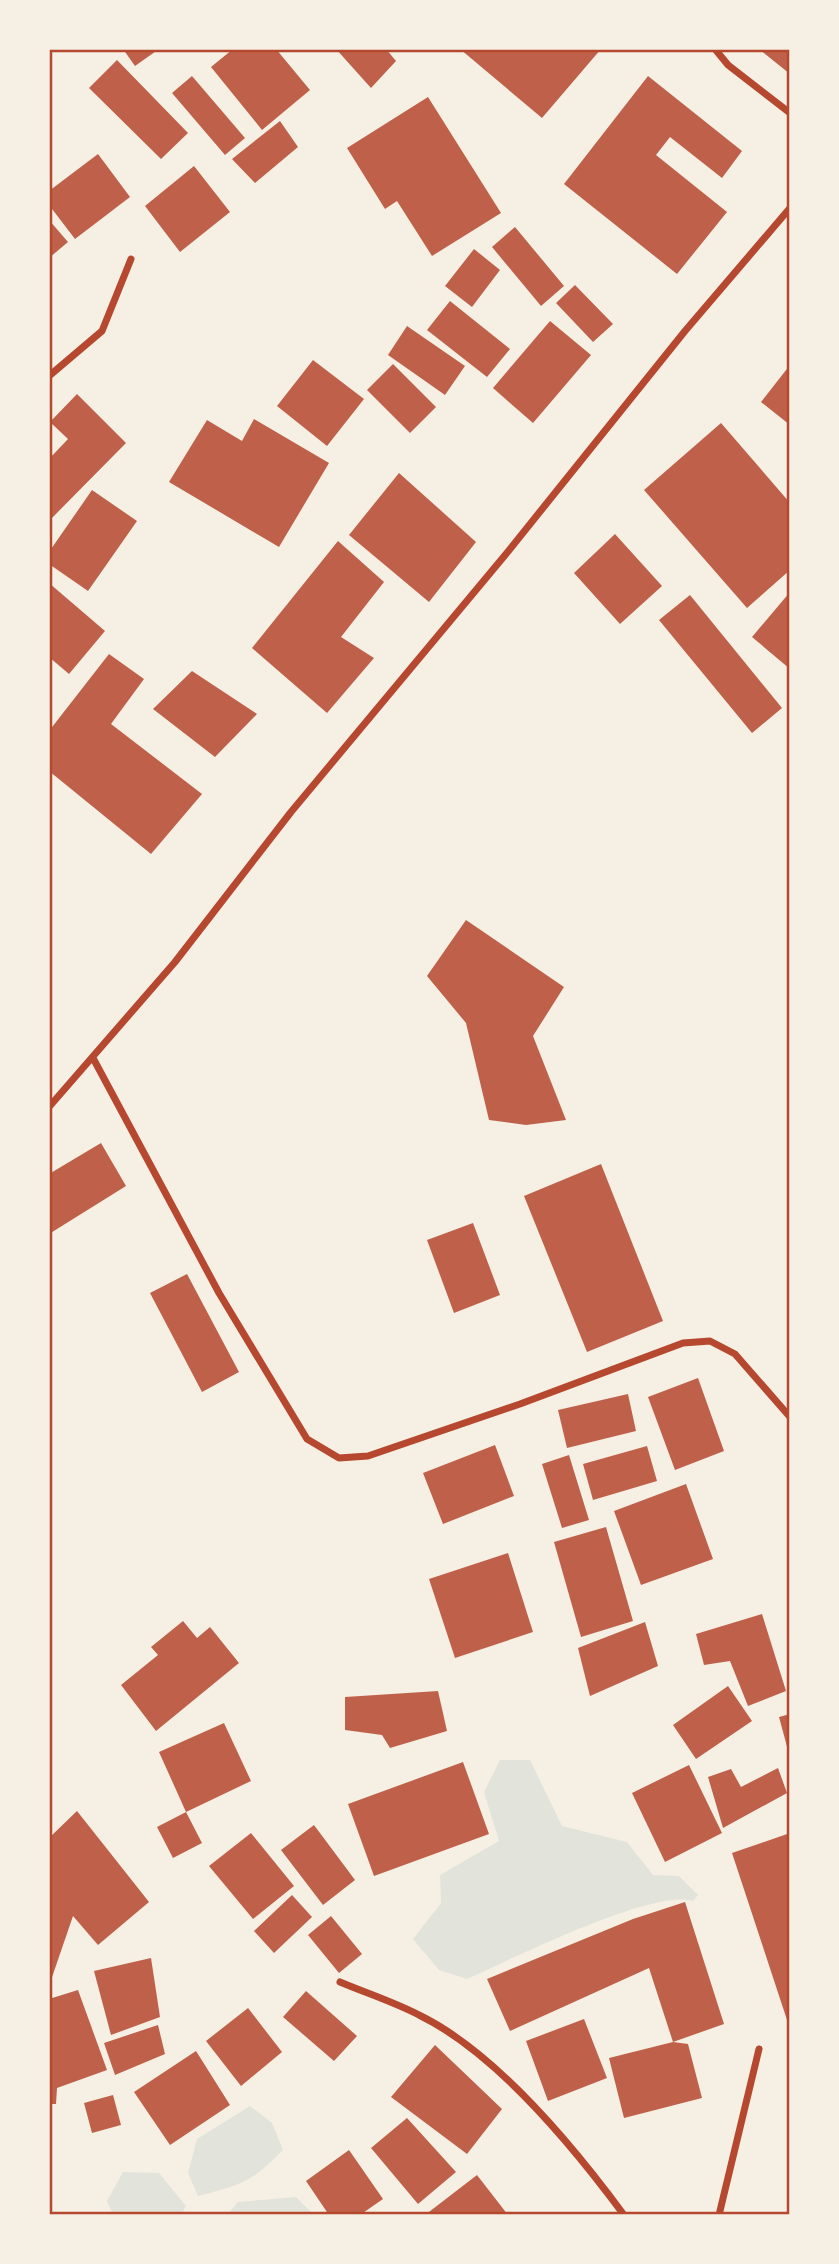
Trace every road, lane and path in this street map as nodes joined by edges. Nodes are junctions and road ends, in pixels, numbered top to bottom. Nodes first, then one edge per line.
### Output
1 (715, 49) edge
2 (790, 113) edge
3 (790, 208) edge
4 (131, 260) dead end
5 (49, 376) edge
6 (93, 1058) junction
7 (49, 1107) edge
8 (790, 1417) edge
9 (340, 1982) dead end
10 (759, 2049) dead end
11 (624, 2215) edge
12 (719, 2215) edge

1 - 2 street
3 - 6 street
4 - 5 street
6 - 7 street
6 - 8 street
9 - 11 street
10 - 12 street

